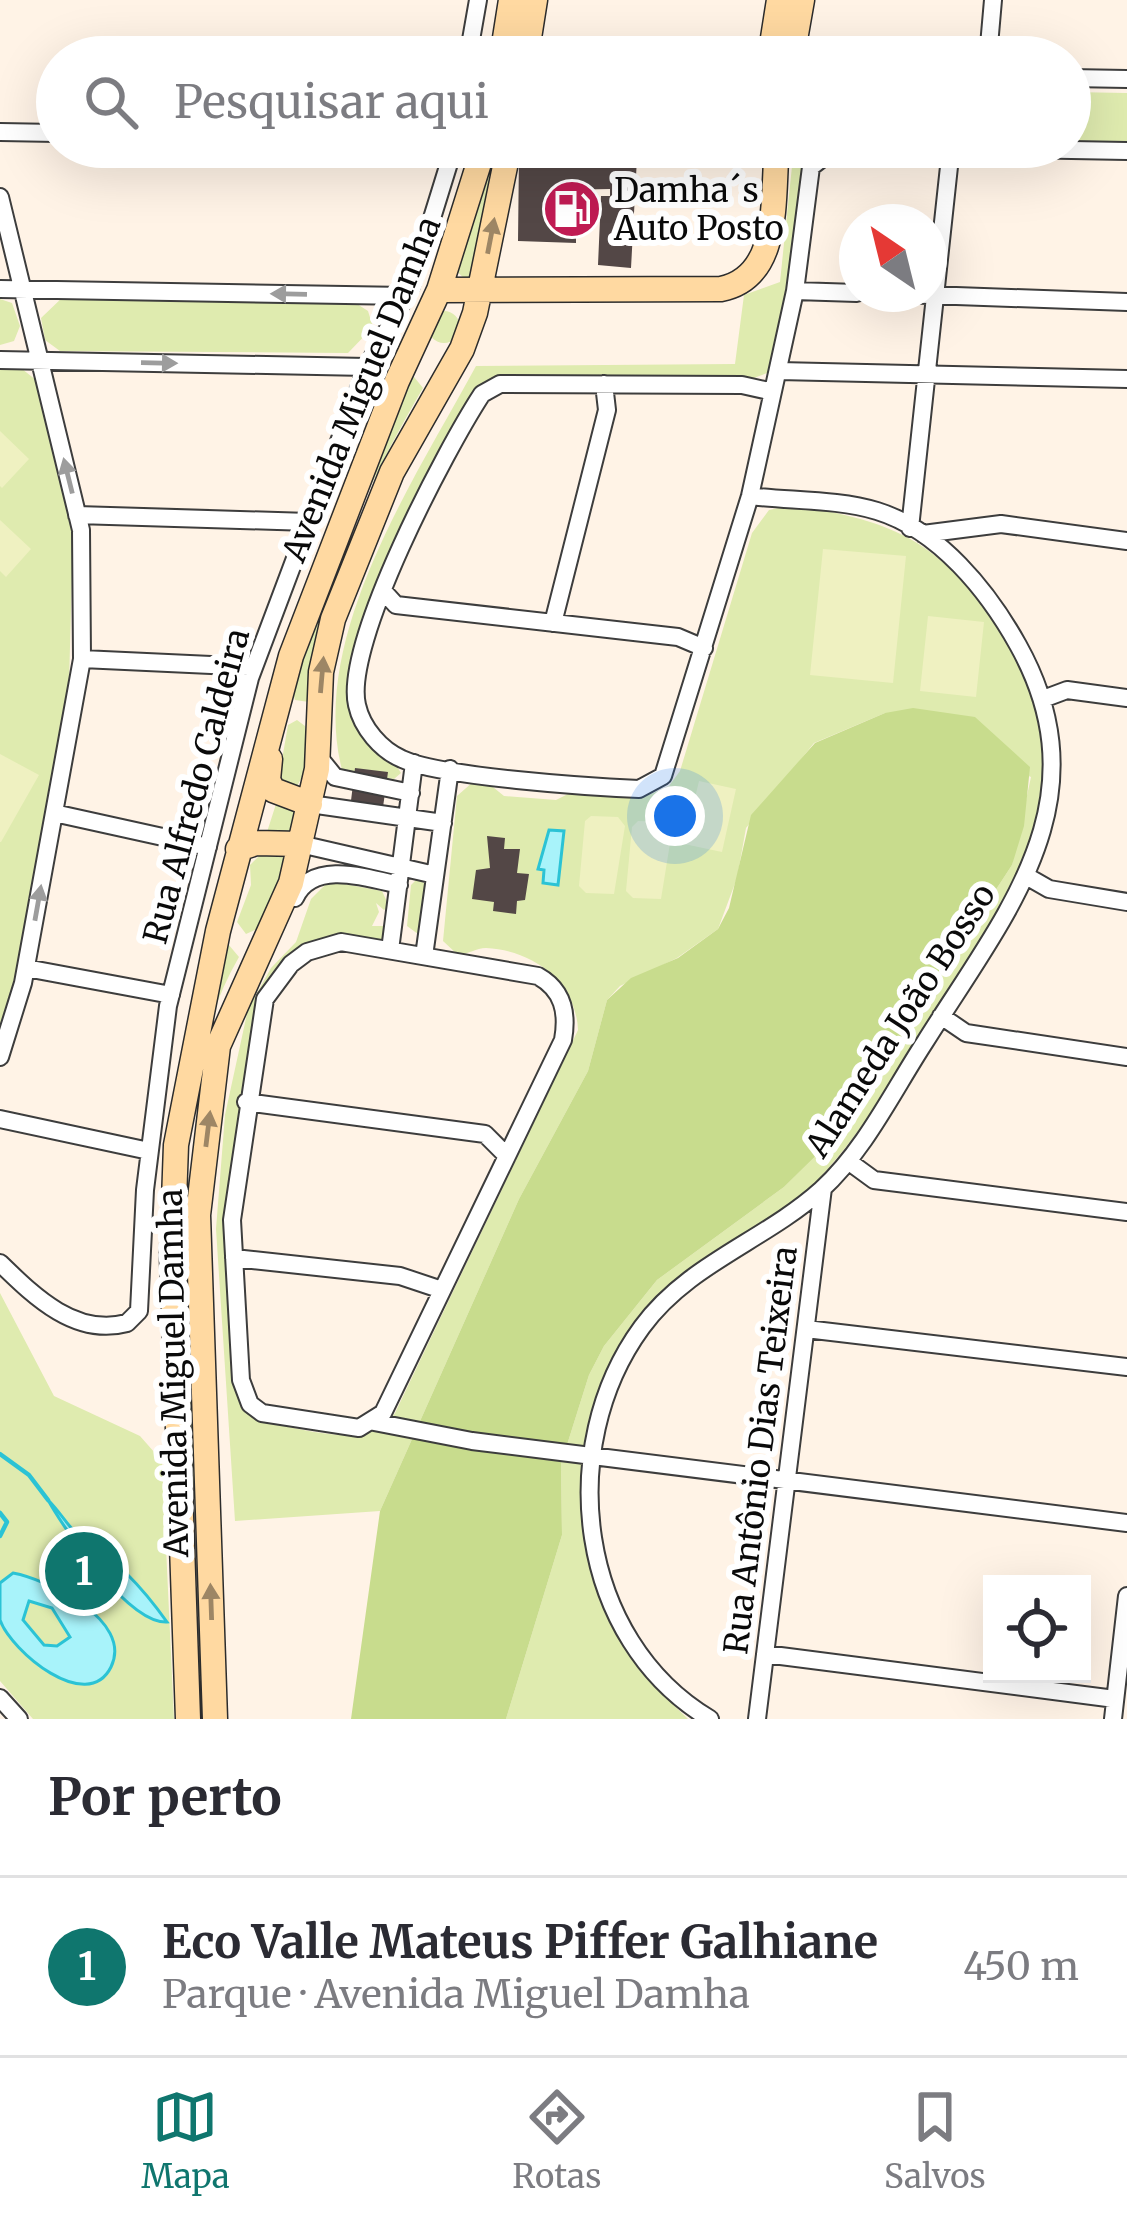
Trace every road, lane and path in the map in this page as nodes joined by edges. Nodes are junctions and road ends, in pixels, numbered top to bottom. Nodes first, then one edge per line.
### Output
1 (478, 0) edge
2 (512, 0) edge
3 (535, 0) edge
4 (779, 0) edge
5 (802, 0) edge
6 (993, 0) edge
7 (472, 36) edge
8 (506, 36) edge
9 (529, 36) edge
10 (773, 36) edge
11 (796, 36) edge
12 (990, 36) edge
13 (1091, 78) edge
14 (1127, 79) edge
15 (0, 133) edge
16 (36, 134) edge
17 (1091, 150) edge
18 (1127, 151) edge
19 (447, 168) edge
20 (479, 168) edge
21 (505, 168) edge
22 (775, 168) edge
23 (811, 168) edge
24 (949, 168) edge
25 (0, 196) edge
26 (945, 204) edge
27 (480, 288) junction
28 (0, 289) edge
29 (22, 289) junction
30 (439, 290) junction
31 (795, 291) junction
32 (839, 292) edge
33 (947, 295) edge
34 (406, 296) junction
35 (1127, 302) edge
36 (933, 312) edge
37 (411, 352) junction
38 (0, 360) edge
39 (40, 360) junction
40 (367, 367) junction
41 (779, 370) junction
42 (451, 373) junction
43 (927, 373) junction
44 (1127, 379) edge
45 (604, 384) junction
46 (770, 391) junction
47 (750, 496) junction
48 (77, 515) junction
49 (309, 522) junction
50 (916, 531) junction
51 (1127, 541) edge
52 (385, 593) junction
53 (553, 623) junction
54 (704, 648) junction
55 (82, 659) junction
56 (254, 668) junction
57 (1127, 698) edge
58 (1042, 699) junction
59 (271, 725) junction
60 (319, 725) junction
61 (317, 755) junction
62 (408, 761) junction
63 (450, 769) junction
64 (411, 794) junction
65 (310, 804) junction
66 (54, 814) junction
67 (407, 819) junction
68 (442, 823) junction
69 (300, 844) junction
70 (208, 848) junction
71 (238, 849) junction
72 (435, 874) junction
73 (400, 877) junction
74 (1028, 877) junction
75 (1127, 902) edge
76 (222, 918) junction
77 (257, 950) junction
78 (390, 950) junction
79 (424, 956) junction
80 (26, 968) junction
81 (171, 995) junction
82 (940, 1016) junction
83 (0, 1057) edge
84 (1127, 1057) edge
85 (246, 1102) junction
86 (0, 1119) edge
87 (149, 1151) junction
88 (507, 1156) junction
89 (848, 1161) junction
90 (824, 1188) junction
91 (1127, 1212) edge
92 (234, 1258) junction
93 (0, 1263) edge
94 (442, 1290) junction
95 (806, 1329) junction
96 (1127, 1367) edge
97 (374, 1422) junction
98 (592, 1456) junction
99 (787, 1480) junction
100 (1127, 1523) edge
101 (1127, 1596) edge
102 (765, 1654) junction
103 (0, 1698) edge
104 (1115, 1699) junction
105 (19, 1719) edge
106 (188, 1719) edge
107 (215, 1719) edge
108 (710, 1719) edge
109 (757, 1719) edge
110 (1113, 1719) edge

1 - 7 street
2 - 8 street
3 - 9 street
4 - 10 street
5 - 11 street
6 - 12 street
13 - 14 street
15 - 16 street
17 - 18 street
19 - 34 street, Rua Alfredo Caldeira
20 - 30 street, Avenida Miguel Damha
27 -> 21 street, Avenida Miguel Damha
22 - 27 street
23 - 31 street
24 - 26 street
25 - 29 street
27 - 30 street
27 - 42 street, Avenida Miguel Damha
28 - 29 street
34 -> 29 street
29 - 39 street
30 - 37 street, Avenida Miguel Damha
31 - 32 street
31 - 41 street
33 - 35 street
34 - 40 street, Rua Alfredo Caldeira
36 - 43 street
37 - 42 street
37 - 59 street, Avenida Miguel Damha
38 - 39 street
39 -> 40 street
48 -> 39 street
40 - 49 street, Rua Alfredo Caldeira
41 - 43 street
41 - 46 street
60 -> 42 street, Avenida Miguel Damha
43 - 44 street
43 - 50 street
45 - 46 street
45 - 52 street
45 - 53 street
46 - 47 street
47 - 50 street, Alameda João Bosso
47 - 54 street
48 - 49 street
48 - 55 street
49 - 56 street, Rua Alfredo Caldeira
50 - 51 street
50 - 58 street, Alameda João Bosso
52 - 53 street
52 - 62 street
53 - 54 street
54 - 63 street
55 - 56 street
55 - 66 street
56 - 70 street, Rua Alfredo Caldeira
57 - 58 street
58 - 74 street, Alameda João Bosso
59 - 60 street
59 - 65 street
59 - 71 street, Avenida Miguel Damha
60 - 61 street, Avenida Miguel Damha
61 - 64 street
61 - 65 street, Avenida Miguel Damha
62 - 63 street
62 - 64 street
63 - 68 street
64 - 67 street
65 - 67 street
65 - 69 street, Avenida Miguel Damha
66 - 70 street
80 -> 66 street
67 - 68 street
67 - 73 street
68 - 72 street
69 - 71 street
69 - 73 street
69 - 77 street, Avenida Miguel Damha
70 - 81 street, Rua Alfredo Caldeira
71 - 76 street, Avenida Miguel Damha
72 - 73 street
72 - 79 street
73 - 77 street
73 - 78 street
74 - 75 street
74 - 82 street, Alameda João Bosso
76 - 77 street
76 - 106 street, Avenida Miguel Damha
107 -> 77 street, Avenida Miguel Damha
78 - 79 street
78 - 85 street
79 - 88 street
80 - 81 street
80 - 83 street
81 - 87 street, Rua Alfredo Caldeira
82 - 84 street
82 - 89 street, Alameda João Bosso
85 - 88 street
85 - 92 street
86 - 87 street
87 - 93 street, Rua Alfredo Caldeira
88 - 94 street
89 - 90 street, Alameda João Bosso
89 - 91 street
90 - 95 street, Rua Antônio Dias Teixeira
90 - 98 street, Alameda João Bosso
92 - 94 street
92 - 97 street
94 - 97 street
95 - 96 street
95 - 99 street, Rua Antônio Dias Teixeira
97 - 98 street
98 - 99 street
98 - 108 street, Alameda João Bosso
99 - 100 street
99 - 102 street, Rua Antônio Dias Teixeira
101 - 104 street
102 - 104 street
102 - 109 street, Rua Antônio Dias Teixeira
103 - 105 street
104 - 110 street

